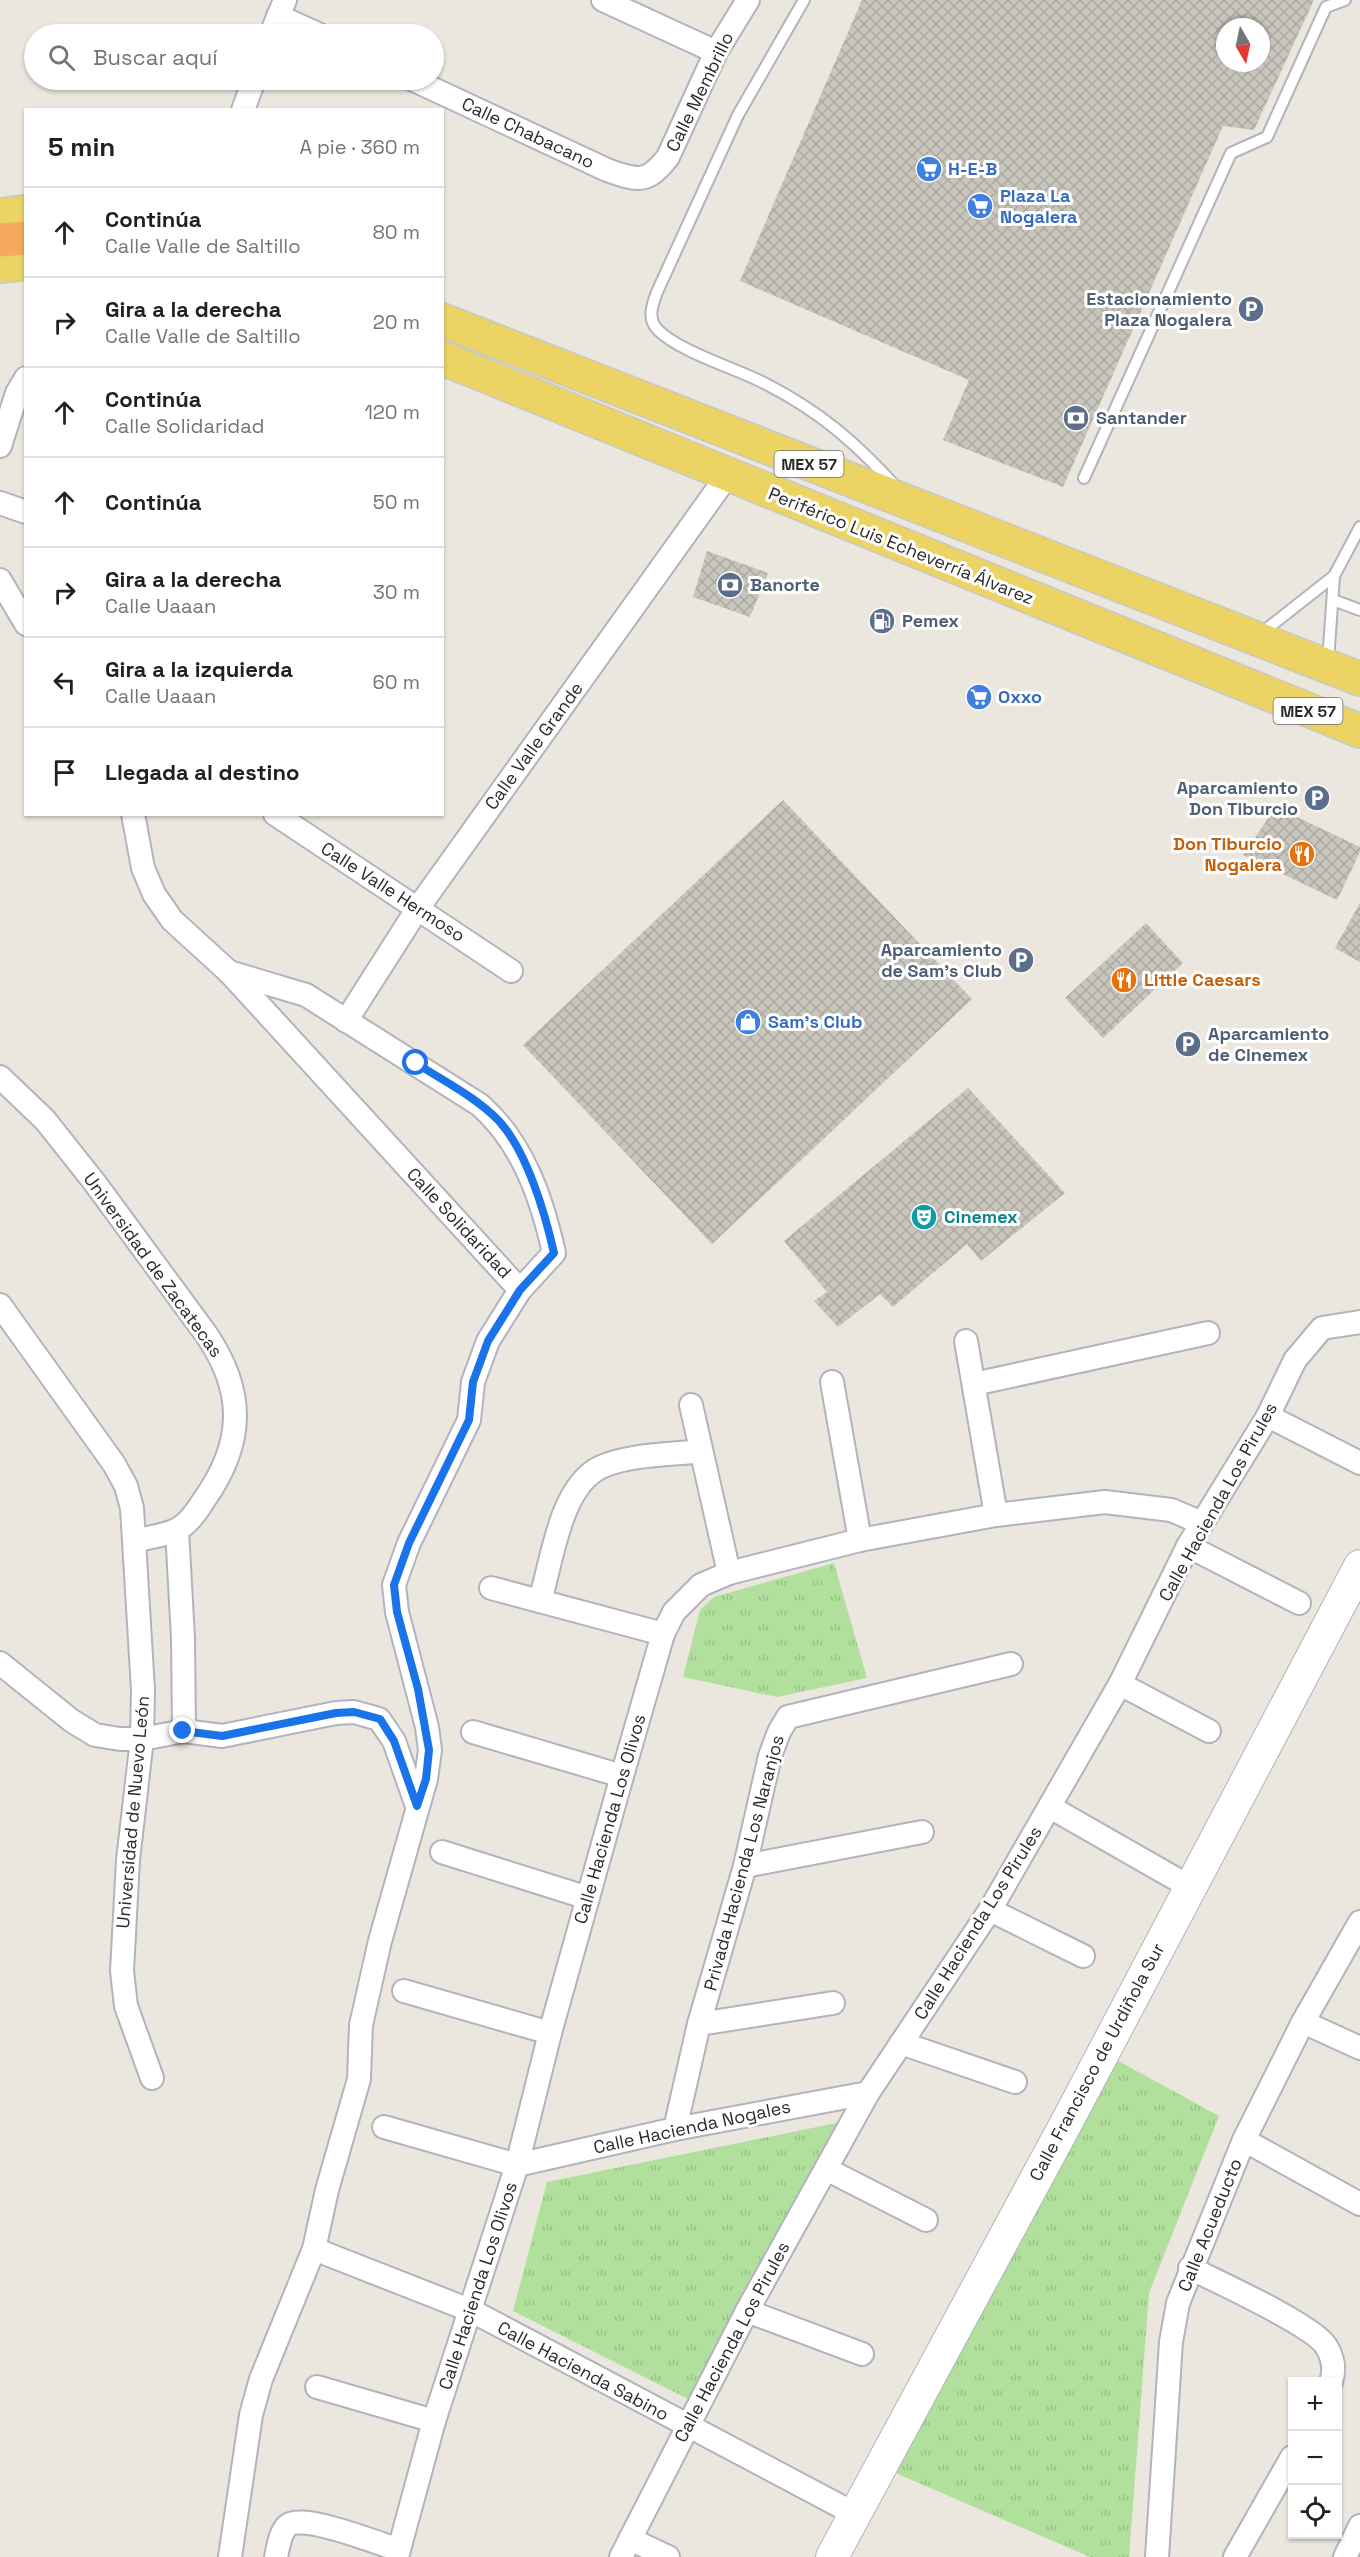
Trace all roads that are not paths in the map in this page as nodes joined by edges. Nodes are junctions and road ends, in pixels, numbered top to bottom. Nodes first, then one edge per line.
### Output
1 (603, 0) edge
2 (748, 0) edge
3 (804, 0) edge
4 (1345, 0) edge
5 (278, 17) edge
6 (294, 24) edge
7 (716, 52) junction
8 (250, 90) edge
9 (435, 90) edge
10 (244, 108) edge
11 (645, 179) joint
12 (24, 212) edge
13 (0, 215) edge
14 (24, 238) edge
15 (0, 240) edge
16 (24, 263) edge
17 (0, 266) edge
18 (444, 321) edge
19 (444, 359) edge
20 (24, 381) edge
21 (0, 446) edge
22 (727, 476) junction
23 (1084, 478) dead end
24 (0, 503) edge
25 (912, 505) junction
26 (24, 511) edge
27 (1360, 527) edge
28 (1334, 576) junction
29 (0, 580) edge
30 (1333, 600) junction
31 (1360, 610) edge
32 (24, 621) edge
33 (1256, 638) junction
34 (1328, 666) junction
35 (1360, 679) edge
36 (1257, 691) junction
37 (1360, 732) edge
38 (133, 816) edge
39 (278, 816) edge
40 (418, 908) junction
41 (511, 971) dead end
42 (229, 972) junction
43 (346, 1021) junction
44 (0, 1077) edge
45 (520, 1290) junction
46 (0, 1305) edge
47 (1360, 1322) edge
48 (1208, 1333) dead end
49 (966, 1341) dead end
50 (832, 1382) dead end
51 (975, 1383) junction
52 (691, 1405) dead end
53 (1268, 1416) junction
54 (701, 1451) junction
55 (1360, 1463) edge
56 (996, 1515) junction
57 (1202, 1523) junction
58 (177, 1530) junction
59 (135, 1540) junction
60 (860, 1540) junction
61 (1188, 1546) junction
62 (1360, 1566) edge
63 (729, 1573) junction
64 (492, 1588) dead end
65 (540, 1601) junction
66 (1299, 1603) dead end
67 (663, 1634) junction
68 (0, 1663) edge
69 (1011, 1664) dead end
70 (1120, 1684) junction
71 (183, 1731) junction
72 (1209, 1731) dead end
73 (473, 1732) dead end
74 (142, 1739) junction
75 (622, 1776) junction
76 (417, 1806) junction
77 (1050, 1808) junction
78 (922, 1832) dead end
79 (442, 1852) dead end
80 (744, 1866) junction
81 (1190, 1887) junction
82 (588, 1898) junction
83 (990, 1910) junction
84 (1360, 1922) edge
85 (1083, 1956) dead end
86 (404, 1991) dead end
87 (833, 2003) dead end
88 (1303, 2022) junction
89 (699, 2024) junction
90 (550, 2032) junction
91 (901, 2043) junction
92 (1360, 2048) edge
93 (152, 2078) dead end
94 (1015, 2082) dead end
95 (868, 2093) junction
96 (384, 2127) dead end
97 (675, 2129) junction
98 (1244, 2140) junction
99 (517, 2165) junction
100 (828, 2170) junction
101 (1360, 2204) edge
102 (926, 2220) dead end
103 (314, 2249) junction
104 (1190, 2268) junction
105 (471, 2311) junction
106 (747, 2311) junction
107 (862, 2354) dead end
108 (1331, 2377) edge
109 (317, 2387) dead end
110 (434, 2421) junction
111 (686, 2426) junction
112 (1288, 2466) edge
113 (855, 2514) junction
114 (1360, 2526) edge
115 (626, 2548) edge
116 (398, 2553) edge
117 (230, 2557) edge
118 (276, 2557) edge
119 (668, 2557) edge
120 (832, 2557) edge
121 (1157, 2557) edge
122 (1235, 2557) edge
123 (1345, 2557) edge

1 - 7 street
2 - 7 street, Calle Membrillo
3 - 25 lane
4 - 23 lane
5 - 6 street
7 - 11 street, Calle Membrillo
8 - 10 street
9 - 11 street, Calle Chabacano
12 - 13 main road
14 - 15 highway
16 - 17 main road
18 - 25 main road, MEX 57
19 - 22 main road, Periférico Luis Echeverría Álvarez / MEX 57
20 - 21 street
22 - 36 main road, Periférico Luis Echeverría Álvarez / MEX 57
22 - 40 street, Calle Valle Grande
24 - 26 street
25 - 33 main road, MEX 57
27 - 28 lane
28 - 30 lane
28 - 33 lane
29 - 32 street
30 - 31 lane
30 - 34 lane
33 - 34 main road, MEX 57
34 - 35 main road, MEX 57
34 - 36 main road
36 - 37 main road, Periférico Luis Echeverría Álvarez / MEX 57
38 - 42 street, Calle Solidaridad
39 - 40 street, Calle Valle Hermoso
40 - 41 street, Calle Valle Hermoso
40 - 43 street, Calle Valle Grande
42 - 43 street
42 - 45 street, Calle Solidaridad
43 - 45 street
44 - 58 street, Universidad de Zacatecas
45 - 76 street, Calle Solidaridad
46 - 59 street, Universidad de Nuevo León
47 - 53 street, Calle Hacienda Los Pirules
48 - 51 street
49 - 51 street
50 - 60 street
51 - 56 street
52 - 54 street
53 - 55 street
53 - 57 street, Calle Hacienda Los Pirules
54 - 63 street
54 - 65 street
56 - 57 street, Calle Hacienda Los Olivos
56 - 60 street, Calle Hacienda Los Olivos
57 - 61 street, Calle Hacienda Los Pirules
58 - 59 street
58 - 71 street
59 - 74 street, Universidad de Nuevo León
60 - 63 street, Calle Hacienda Los Olivos
61 - 66 street
61 - 70 street, Calle Hacienda Los Pirules
62 - 81 street, Calle Francisco de Urdiñola Sur
63 - 67 street, Calle Hacienda Los Olivos
64 - 65 street
65 - 67 street
67 - 75 street, Calle Hacienda Los Olivos
68 - 74 street
69 - 80 street, Privada Hacienda Los Naranjos
70 - 72 street
70 - 77 street, Calle Hacienda Los Pirules
71 - 74 street
71 - 76 street
73 - 75 street
74 - 93 street, Universidad de Nuevo León
75 - 82 street, Calle Hacienda Los Olivos
76 - 103 street, Calle Solidaridad
77 - 81 street
77 - 83 street, Calle Hacienda Los Pirules
78 - 80 street
79 - 82 street
80 - 89 street, Privada Hacienda Los Naranjos
81 - 113 street, Calle Francisco de Urdiñola Sur
82 - 90 street, Calle Hacienda Los Olivos
83 - 85 street
83 - 91 street, Calle Hacienda Los Pirules
84 - 88 street, Calle Acueducto
86 - 90 street
87 - 89 street
88 - 92 street
88 - 98 street, Calle Acueducto
89 - 97 street, Privada Hacienda Los Naranjos
90 - 99 street, Calle Hacienda Los Olivos
91 - 94 street
91 - 95 street, Calle Hacienda Los Pirules
95 - 97 street, Calle Hacienda Nogales
95 - 100 street, Calle Hacienda Los Pirules
96 - 99 street
97 - 99 street, Calle Hacienda Nogales
98 - 101 street
98 - 104 street, Calle Acueducto
99 - 105 street, Calle Hacienda Los Olivos
100 - 102 street
100 - 106 street, Calle Hacienda Los Pirules
103 - 105 street, Calle Hacienda Sabino
103 - 117 street, Calle Solidaridad
104 - 108 street
104 - 121 street, Calle Acueducto
105 - 110 street, Calle Hacienda Los Olivos
105 - 111 street, Calle Hacienda Sabino
106 - 107 street
106 - 111 street, Calle Hacienda Los Pirules
109 - 110 street
110 - 116 street, Calle Hacienda Los Olivos
111 - 113 street, Calle Hacienda Sabino
111 - 115 street, Calle Hacienda Los Pirules
112 - 122 street
113 - 120 street, Calle Francisco de Urdiñola Sur
114 - 123 street
115 - 119 street
116 - 118 street

